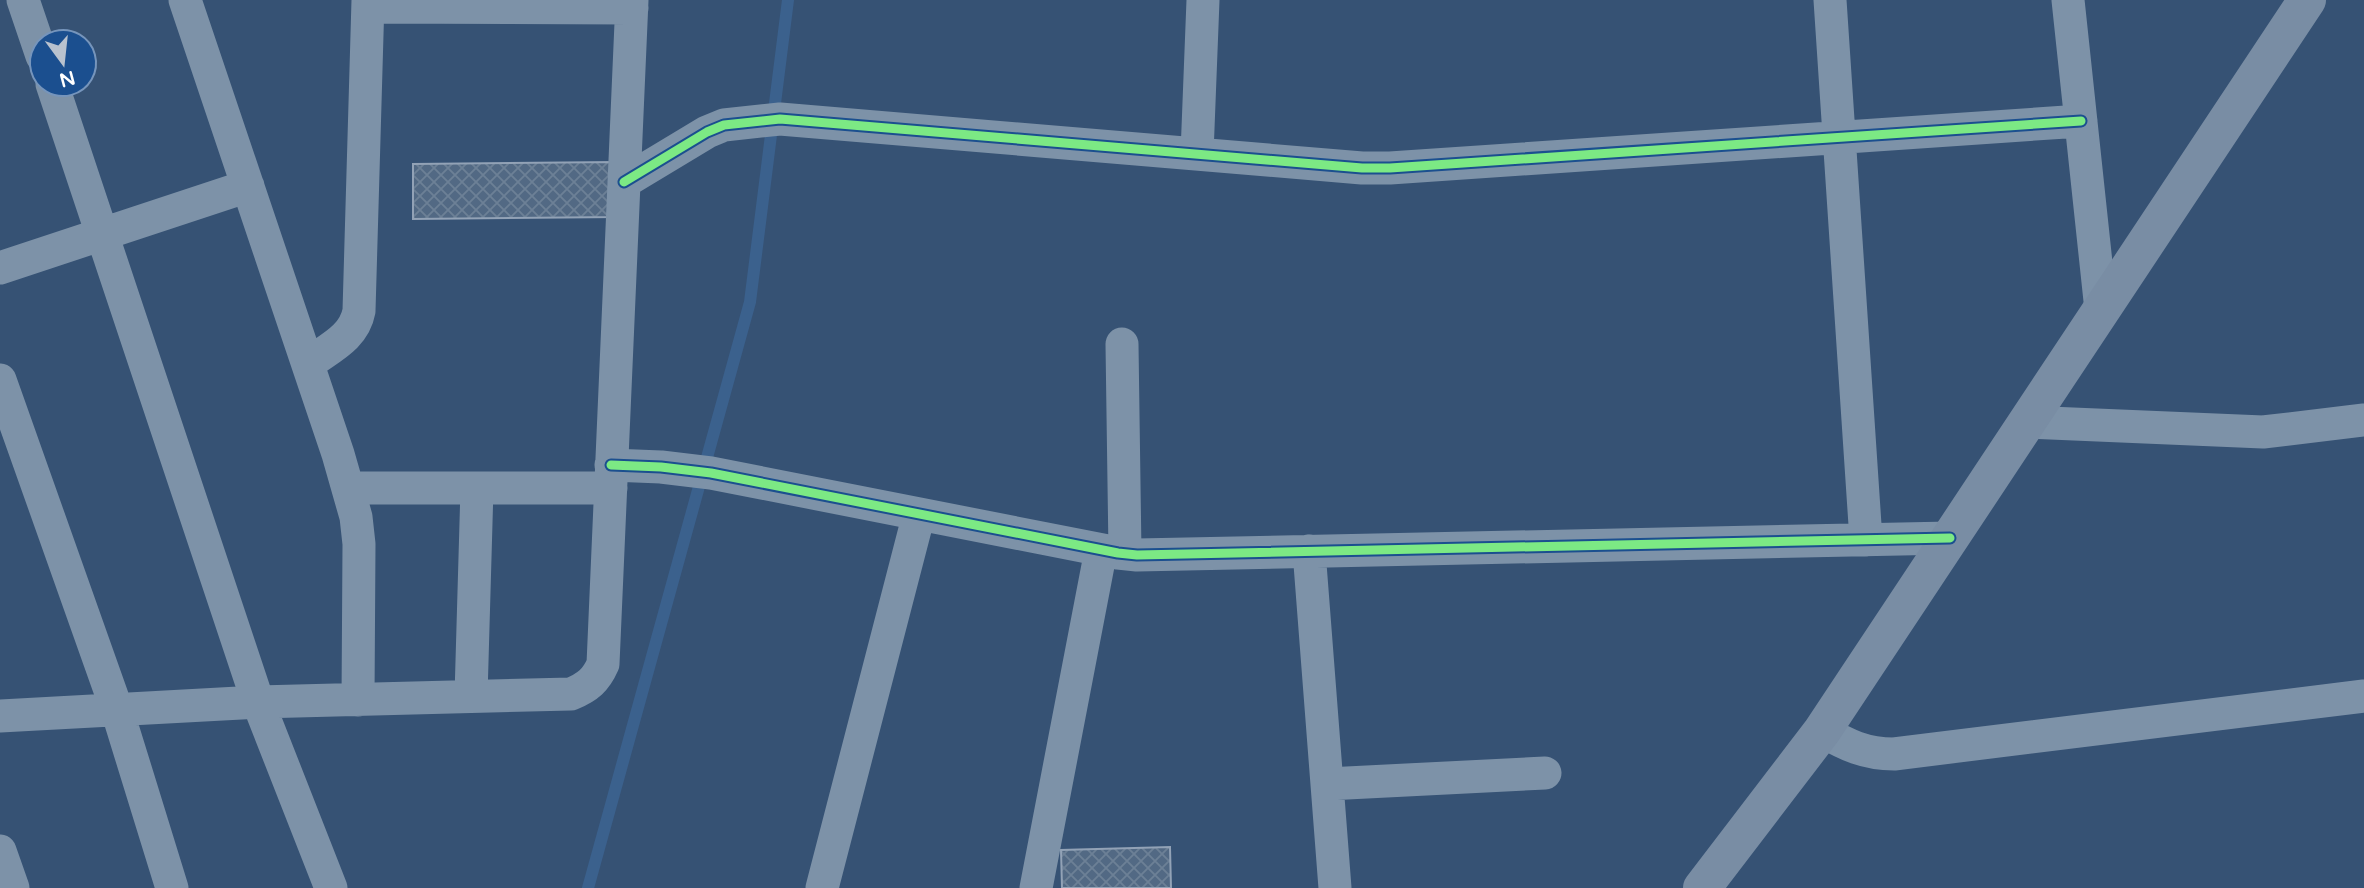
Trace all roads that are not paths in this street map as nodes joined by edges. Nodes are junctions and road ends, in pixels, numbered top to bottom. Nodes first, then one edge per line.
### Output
1 (23, 0) edge
2 (185, 0) edge
3 (1203, 0) edge
4 (1830, 0) edge
5 (2068, 0) edge
6 (368, 3) edge
7 (2302, 3) edge
8 (632, 4) edge
9 (33, 28) edge
10 (56, 98) edge
11 (2081, 121) junction
12 (1838, 138) junction
13 (1197, 155) junction
14 (624, 182) junction
15 (247, 186) junction
16 (102, 236) junction
17 (0, 268) edge
18 (2101, 310) junction
19 (1122, 344) dead end
20 (307, 364) junction
21 (0, 380) edge
22 (2364, 420) edge
23 (2027, 422) junction
24 (611, 477) junction
25 (348, 488) junction
26 (477, 488) junction
27 (919, 514) junction
28 (1950, 538) junction
29 (1866, 540) junction
30 (1309, 551) junction
31 (1113, 552) junction
32 (471, 696) junction
33 (2364, 696) edge
34 (358, 699) junction
35 (258, 702) junction
36 (117, 710) junction
37 (0, 716) edge
38 (1822, 731) junction
39 (1545, 773) dead end
40 (1327, 784) junction
41 (0, 851) edge
42 (13, 888) edge
43 (172, 888) edge
44 (331, 888) edge
45 (822, 888) edge
46 (1036, 888) edge
47 (1335, 888) edge
48 (1702, 888) edge

1 - 9 street
2 - 15 street
3 - 13 street
4 - 12 street
5 - 11 street
6 - 8 street
6 - 20 street
7 - 18 street
8 - 14 street
10 - 16 street
11 - 12 street
11 - 18 street
12 - 13 street
12 - 29 street
13 - 14 street
14 - 24 street
15 - 16 street
15 - 20 street
16 - 17 street
16 - 35 street
18 - 23 street
19 - 31 street
20 - 25 street
21 - 36 street
22 - 23 street
23 - 28 street
24 - 26 street
24 - 27 street
24 - 32 street
25 - 26 street
25 - 34 street
26 - 32 street
27 - 31 street
27 - 45 street
28 - 29 street
28 - 38 street
29 - 30 street
30 - 31 street
30 - 40 street
31 - 46 street
32 - 34 street
33 - 38 street
34 - 35 street
35 - 36 street
35 - 44 street
36 - 37 street
36 - 43 street
38 - 48 street
39 - 40 street
40 - 47 street
41 - 42 street

